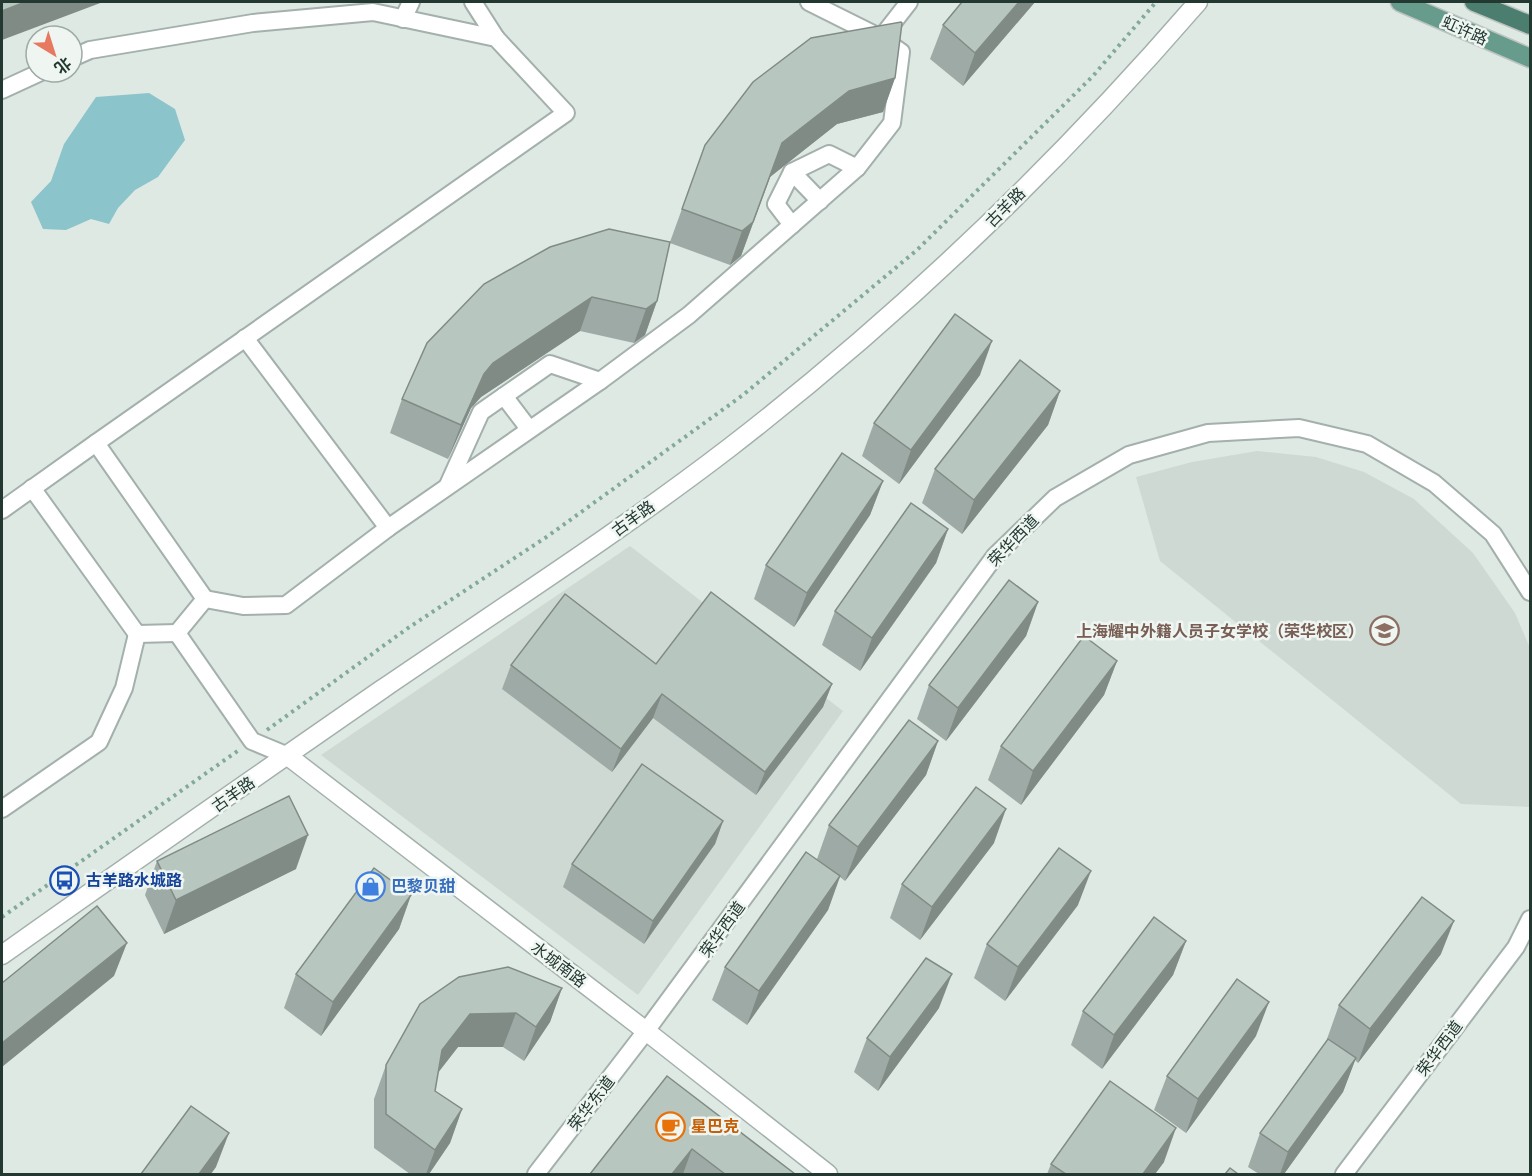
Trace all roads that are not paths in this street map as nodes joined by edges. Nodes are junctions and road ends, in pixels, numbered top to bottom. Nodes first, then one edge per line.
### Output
1 (411, 2) edge
2 (473, 2) edge
3 (810, 2) edge
4 (909, 2) edge
5 (1197, 2) edge
6 (1400, 2) edge
7 (1474, 2) edge
8 (403, 18) junction
9 (1530, 25) edge
10 (496, 38) junction
11 (881, 38) junction
12 (84, 53) edge
13 (1530, 58) edge
14 (24, 80) edge
15 (2, 90) edge
16 (857, 168) junction
17 (792, 172) junction
18 (820, 201) junction
19 (792, 225) junction
20 (245, 338) junction
21 (600, 381) junction
22 (504, 396) junction
23 (530, 429) junction
24 (96, 443) junction
25 (448, 486) junction
26 (32, 488) junction
27 (2, 510) edge
28 (388, 528) junction
29 (1530, 592) edge
30 (205, 599) junction
31 (177, 633) junction
32 (137, 634) junction
33 (288, 756) junction
34 (2, 809) edge
35 (1530, 920) edge
36 (2, 955) edge
37 (646, 1031) junction
38 (536, 1174) edge
39 (828, 1174) edge
40 (1344, 1174) edge

1 - 8 street
2 - 10 street
3 - 11 street
4 - 11 street
5 - 33 street, 古羊路
6 - 13 main road, 虹许路
7 - 9 highway
8 - 10 street
8 - 12 street
10 - 20 street
11 - 16 street
14 - 15 street
16 - 17 street
16 - 18 street
17 - 18 street
17 - 19 street
18 - 19 street
19 - 21 street
20 - 24 street
20 - 28 street
21 - 22 street
21 - 23 street
22 - 23 street
22 - 25 street
23 - 25 street
24 - 26 street
24 - 30 street
25 - 28 street
26 - 27 street
26 - 32 street
28 - 30 street
29 - 37 street, 荣华西道
30 - 31 street
31 - 32 street
31 - 33 street
32 - 34 street
33 - 36 street, 古羊路
33 - 37 street, 水城南路
35 - 40 street, 荣华西道
37 - 38 street, 荣华东道
37 - 39 street, 水城南路

